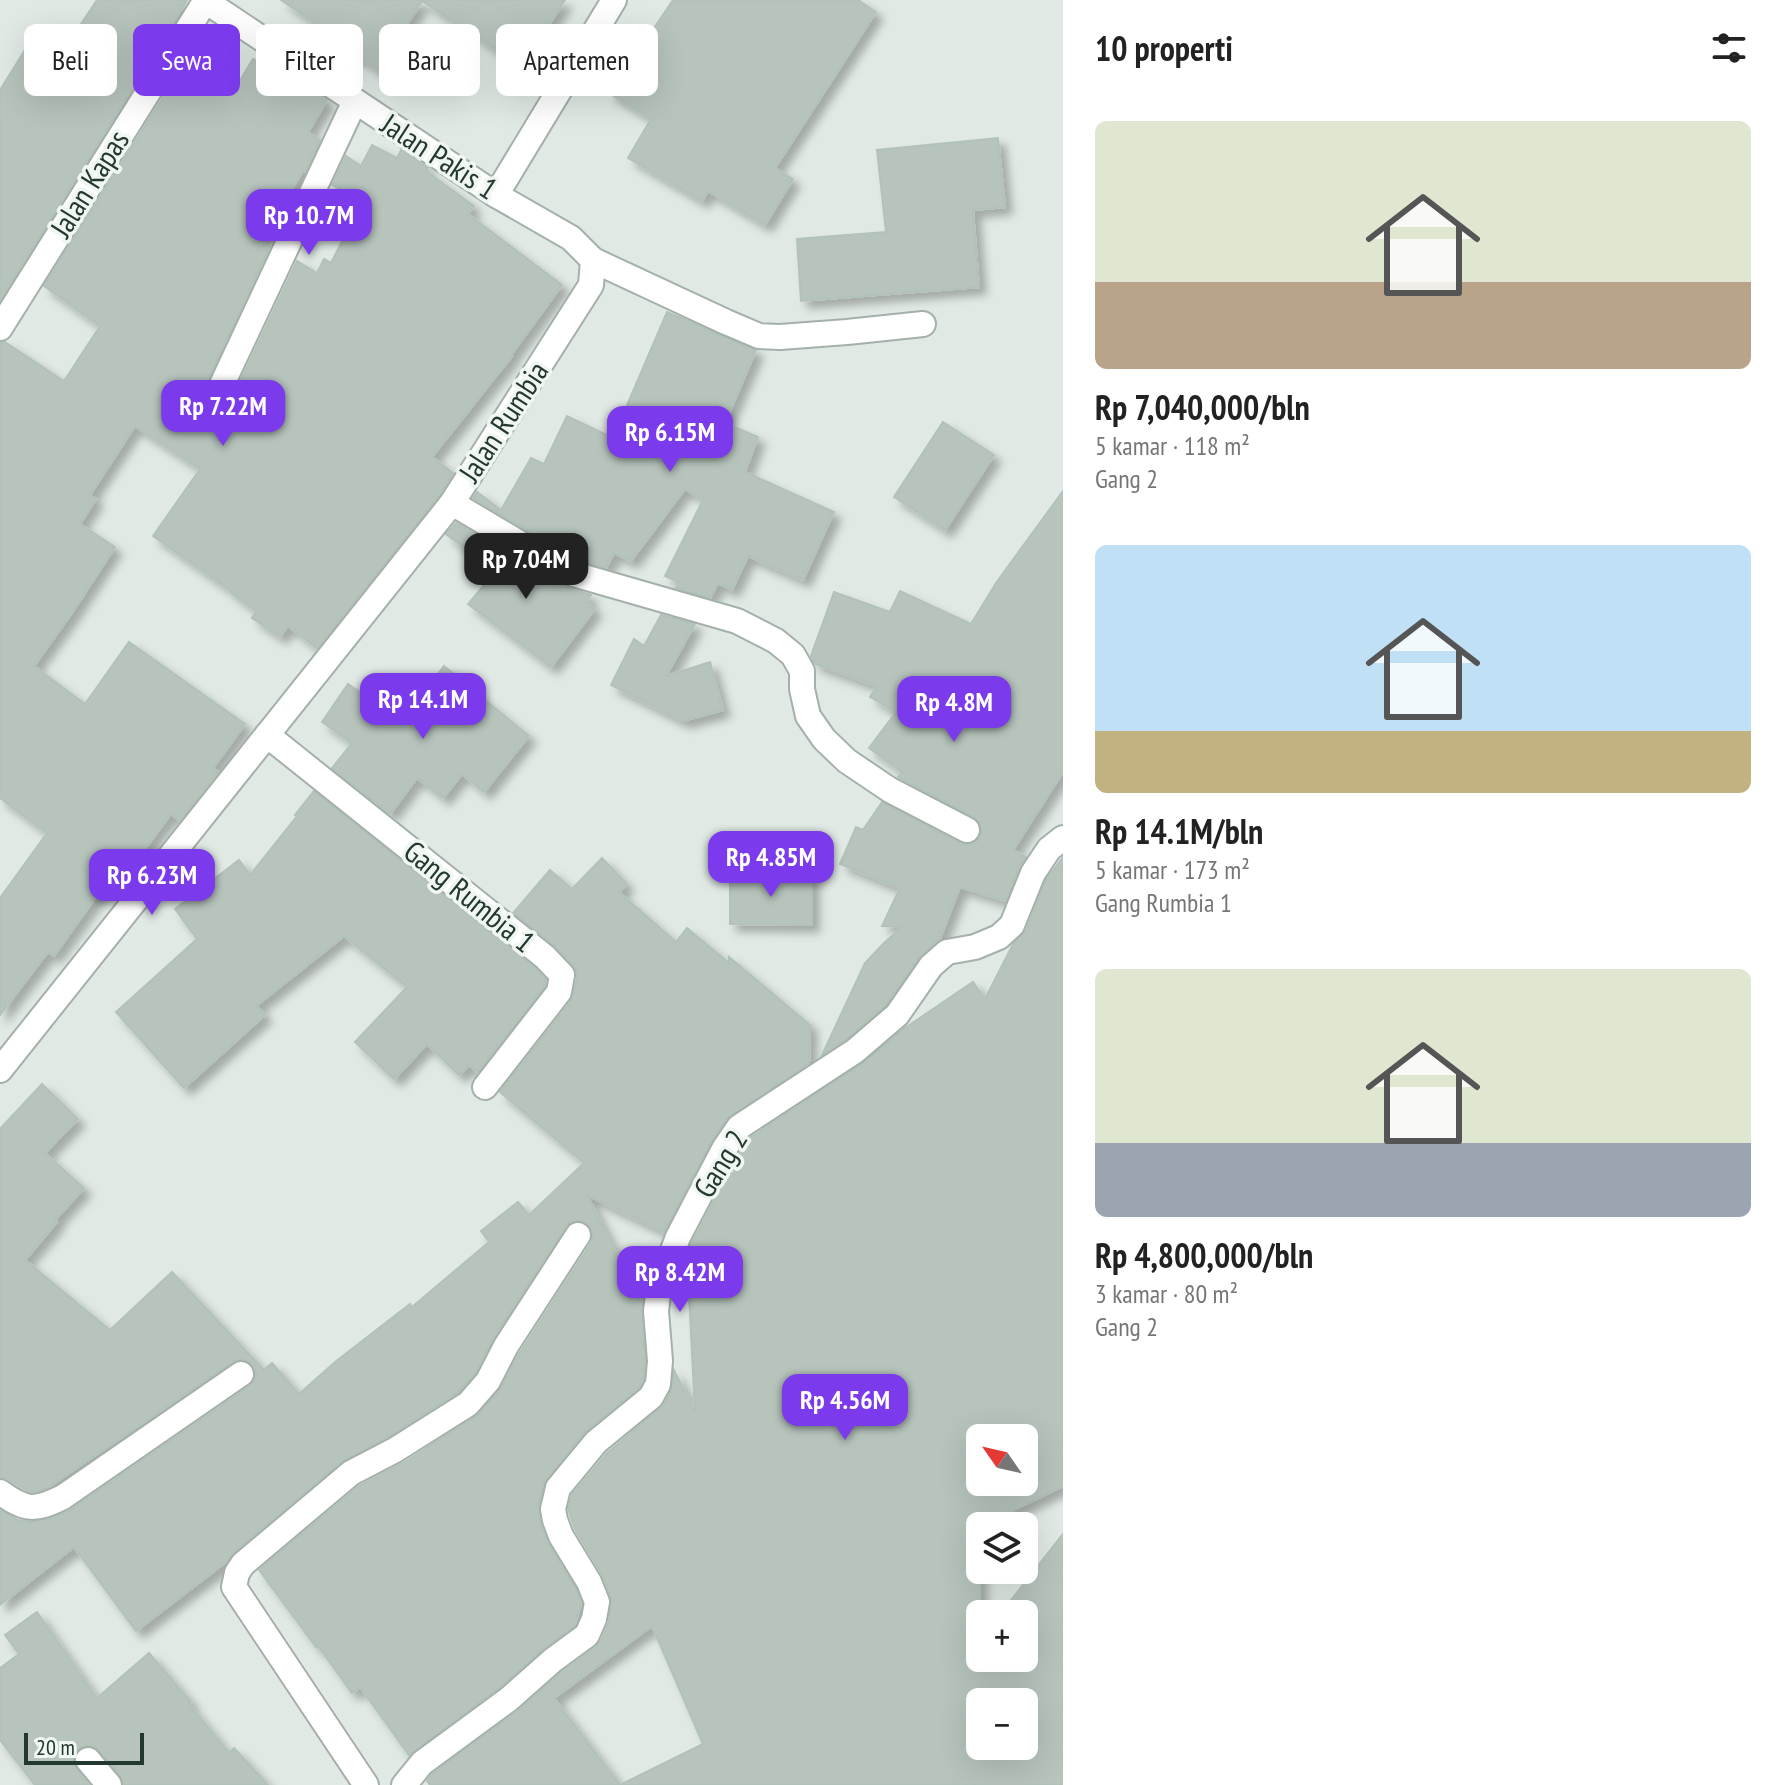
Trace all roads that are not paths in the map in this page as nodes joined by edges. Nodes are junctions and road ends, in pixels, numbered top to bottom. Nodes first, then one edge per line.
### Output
1 (205, 0) edge
2 (614, 0) edge
3 (355, 101) junction
4 (496, 195) junction
5 (593, 260) junction
6 (923, 324) dead end
7 (0, 328) edge
8 (218, 393) dead end
9 (452, 503) junction
10 (267, 735) junction
11 (967, 830) dead end
12 (1063, 838) edge
13 (0, 1070) edge
14 (485, 1087) dead end
15 (578, 1235) dead end
16 (241, 1374) dead end
17 (0, 1492) edge
18 (88, 1760) dead end
19 (109, 1785) edge
20 (366, 1785) edge
21 (404, 1785) edge

1 - 3 street, Jalan Pakis 1
1 - 7 street, Jalan Kapas
2 - 4 street
3 - 4 street, Jalan Pakis 1
3 - 8 street
4 - 5 street, Jalan Pakis 1
5 - 6 street
5 - 9 street, Jalan Rumbia
9 - 10 street, Jalan Rumbia
9 - 11 street
10 - 13 street, Jalan Rumbia
10 - 14 street, Gang Rumbia 1
12 - 21 street, Gang 2
15 - 20 street
16 - 17 street
18 - 19 street

